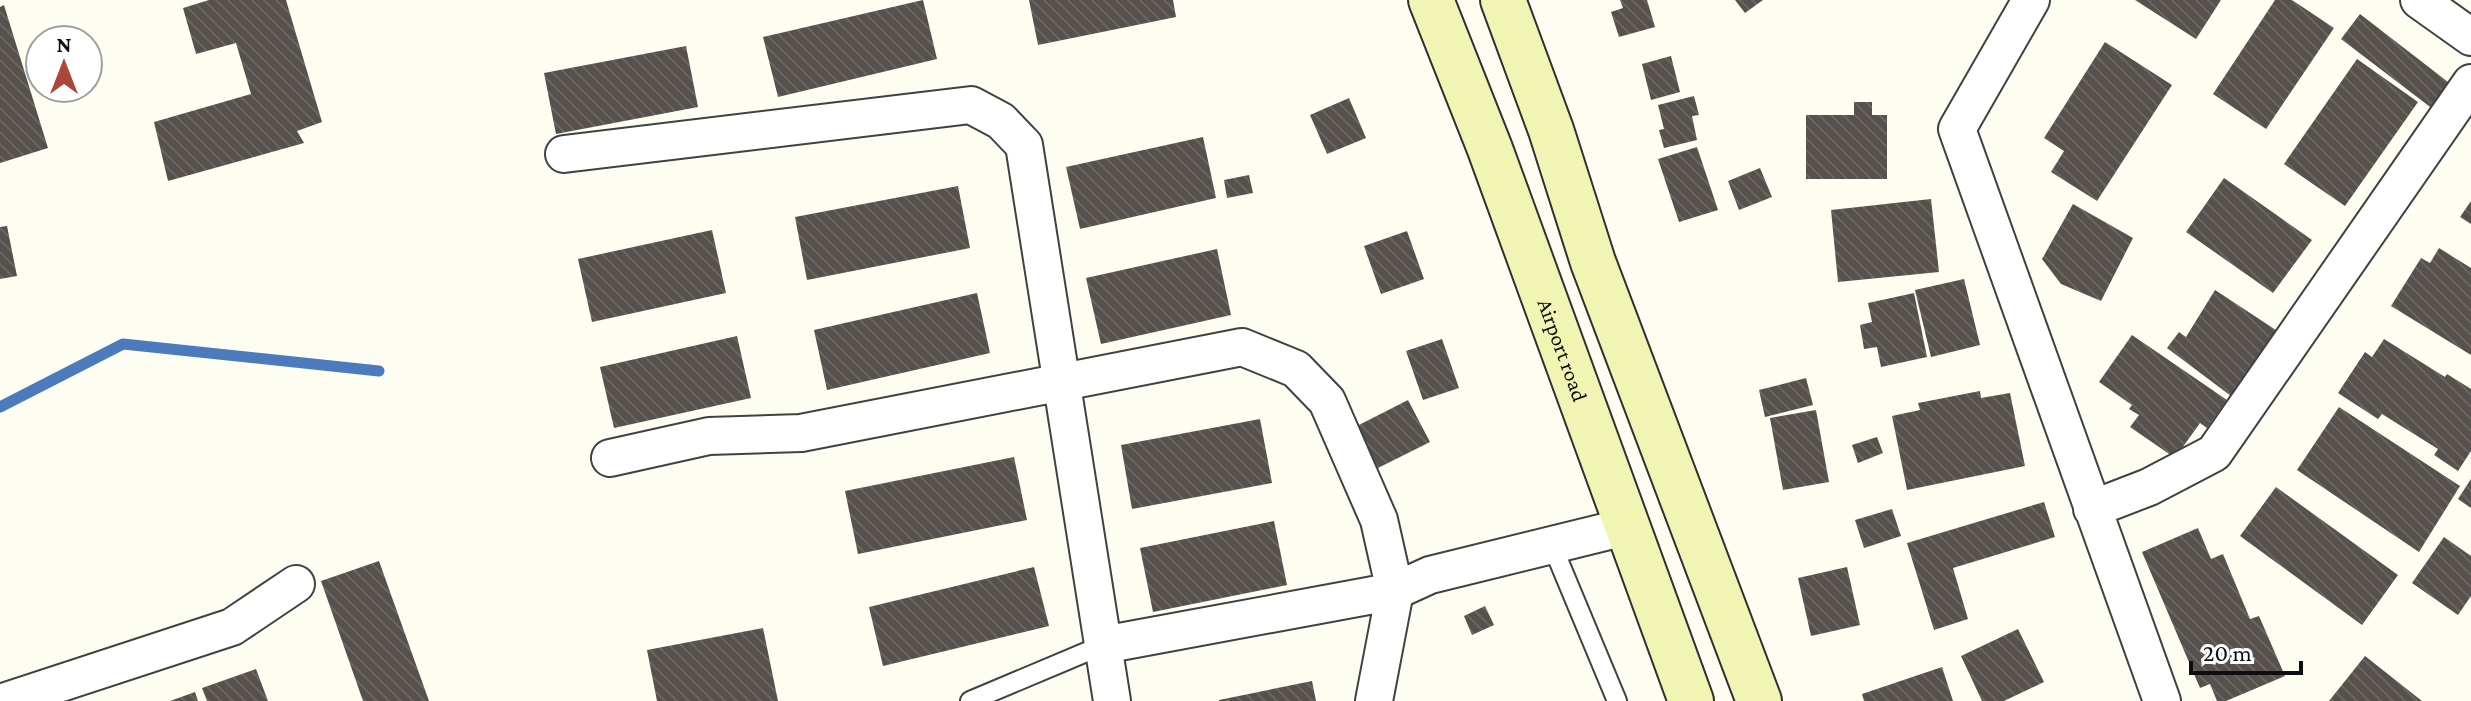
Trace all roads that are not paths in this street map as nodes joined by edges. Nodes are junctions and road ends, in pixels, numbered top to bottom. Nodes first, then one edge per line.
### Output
1 (1431, 0) edge
2 (1503, 0) edge
3 (2031, 0) edge
4 (2471, 83) edge
5 (1551, 130) junction
6 (1490, 149) junction
7 (564, 154) dead end
8 (1059, 382) junction
9 (610, 458) dead end
10 (2092, 509) junction
11 (1625, 527) junction
12 (1552, 545) junction
13 (296, 584) dead end
14 (1395, 591) junction
15 (1103, 645) junction
16 (6, 701) edge
17 (970, 701) edge
18 (1112, 701) edge
19 (1374, 701) edge
20 (1617, 701) edge
21 (1691, 701) edge
22 (1759, 701) edge
23 (2162, 701) edge

1 - 6 main road, Airport road
2 - 5 main road
3 - 10 street
4 - 10 street
5 - 6 main road
5 - 22 main road
6 - 11 main road, Airport road
7 - 8 street
8 - 9 street
8 - 14 street
8 - 15 street
10 - 23 street
11 - 12 street
11 - 21 main road, Airport road
12 - 14 street
12 - 20 lane
13 - 16 street
14 - 15 street
14 - 19 street
15 - 17 lane
15 - 18 street

